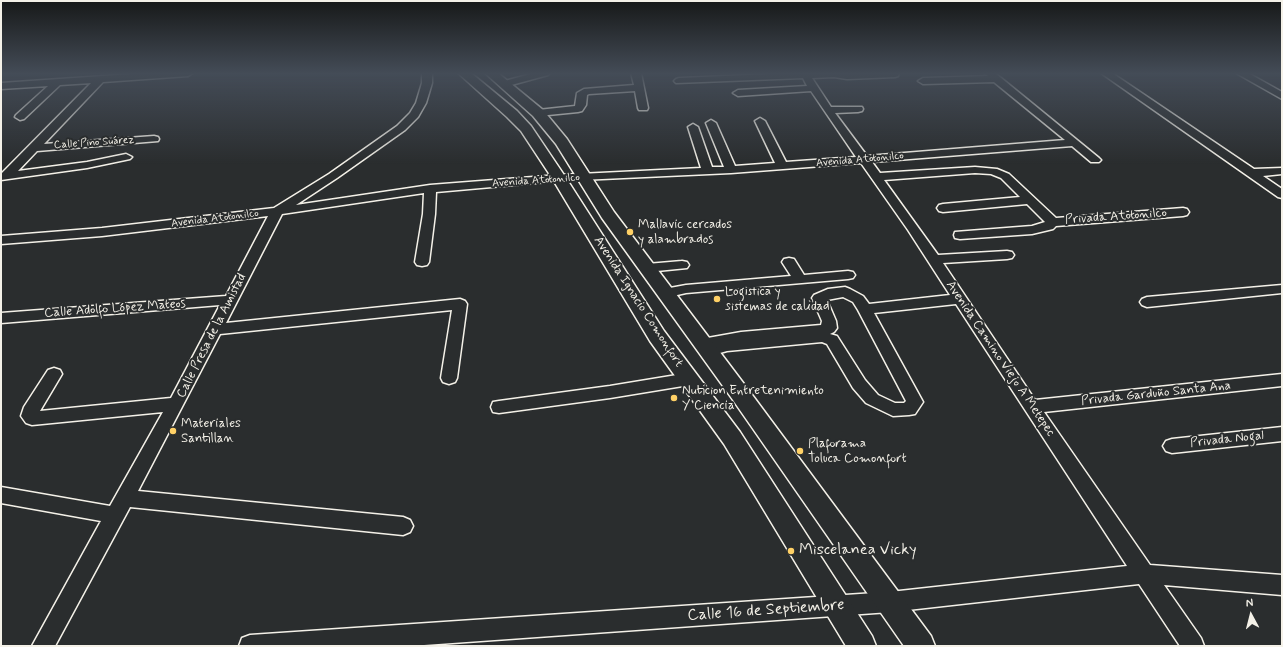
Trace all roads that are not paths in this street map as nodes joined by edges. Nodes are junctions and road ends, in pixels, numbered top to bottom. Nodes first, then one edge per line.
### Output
1 (35, 103) edge
2 (77, 103) edge
3 (421, 103) edge
4 (499, 103) edge
5 (527, 103) edge
6 (582, 103) edge
7 (642, 103) edge
8 (824, 103) edge
9 (1025, 103) edge
10 (1150, 103) edge
11 (643, 108) dead end
12 (858, 109) dead end
13 (828, 110) junction
14 (538, 113) junction
15 (20, 117) dead end
16 (760, 121) dead end
17 (711, 123) dead end
18 (693, 126) dead end
19 (154, 139) dead end
20 (1074, 144) junction
21 (34, 148) junction
22 (126, 157) dead end
23 (865, 159) junction
24 (1096, 160) dead end
25 (782, 166) junction
26 (731, 170) junction
27 (708, 171) junction
28 (1282, 171) edge
29 (1252, 173) junction
30 (3, 177) edge
31 (583, 177) junction
32 (877, 177) junction
33 (559, 178) junction
34 (430, 189) junction
35 (1282, 194) edge
36 (1031, 200) junction
37 (943, 208) dead end
38 (277, 211) junction
39 (1183, 212) dead end
40 (1053, 222) junction
41 (960, 235) dead end
42 (1, 240) edge
43 (1007, 255) dead end
44 (933, 259) junction
45 (422, 262) dead end
46 (789, 262) dead end
47 (682, 265) dead end
48 (647, 268) junction
49 (848, 275) dead end
50 (800, 280) junction
51 (1282, 289) edge
52 (664, 293) junction
53 (959, 299) junction
54 (230, 300) junction
55 (1147, 302) dead end
56 (865, 309) junction
57 (1, 318) edge
58 (215, 329) junction
59 (706, 347) junction
60 (54, 374) dead end
61 (449, 378) dead end
62 (689, 379) junction
63 (1282, 380) edge
64 (176, 404) junction
65 (499, 407) dead end
66 (1031, 407) junction
67 (1282, 434) edge
68 (1172, 446) dead end
69 (1, 495) edge
70 (124, 498) junction
71 (114, 515) junction
72 (403, 526) dead end
73 (1145, 574) junction
74 (1282, 585) edge
75 (890, 602) junction
76 (838, 606) junction
77 (43, 646) edge
78 (250, 646) edge
79 (862, 646) edge
80 (921, 646) edge
81 (1193, 646) edge

1 - 15 street
2 - 21 street
3 - 38 street
4 - 33 main road, Avenida Ignacio Comonfort
5 - 14 main road, Avenida Ignacio Comonfort
6 - 14 street
7 - 11 street
8 - 13 street, Avenida Camino Viejo A Metepec
9 - 20 street
10 - 29 street
12 - 13 street
13 - 23 street, Avenida Camino Viejo A Metepec
14 - 31 main road, Avenida Ignacio Comonfort
16 - 25 street
17 - 26 street
18 - 27 street
19 - 21 street, Calle Pino Suárez
20 - 23 street, Avenida Atotonilco
20 - 24 street
21 - 30 street
22 - 30 street
23 - 25 street, Avenida Atotonilco
23 - 32 street, Avenida Camino Viejo A Metepec
25 - 26 street, Avenida Atotonilco
26 - 27 street, Avenida Atotonilco
27 - 31 street, Avenida Atotonilco
28 - 29 street
29 - 35 street
31 - 33 street, Avenida Atotonilco
31 - 48 main road, Avenida Ignacio Comonfort
32 - 36 street, Privada Atotonilco
32 - 44 street, Avenida Camino Viejo A Metepec
33 - 34 street, Avenida Atotonilco
33 - 62 main road, Avenida Ignacio Comonfort
34 - 38 street, Avenida Atotonilco
34 - 45 street
36 - 37 street
36 - 40 street, Privada Atotonilco
38 - 42 street, Avenida Atotonilco
38 - 54 street, Calle Presa de la Amistad
39 - 40 street, Privada Atotonilco
40 - 41 street
43 - 44 street
44 - 53 street, Avenida Camino Viejo A Metepec
46 - 50 street
47 - 48 street
48 - 52 main road, Avenida Ignacio Comonfort
49 - 50 street
50 - 52 street
51 - 55 street
52 - 59 main road, Avenida Ignacio Comonfort
53 - 56 street
53 - 66 street, Avenida Camino Viejo A Metepec
54 - 57 street, Calle Adolfo López Mateos
54 - 58 street, Calle Presa de la Amistad
56 - 59 street
56 - 59 street
58 - 61 street
58 - 64 street, Calle Presa de la Amistad
59 - 75 main road, Avenida Ignacio Comonfort
60 - 64 street
62 - 65 street
62 - 76 main road, Avenida Ignacio Comonfort
63 - 66 street, Privada Garduño Santa Ana
64 - 70 street, Calle Presa de la Amistad
66 - 73 street, Avenida Camino Viejo A Metepec
67 - 68 street, Privada Nogal
69 - 71 street
70 - 71 street, Calle Presa de la Amistad
70 - 72 street
71 - 77 street, Calle Presa de la Amistad
73 - 74 street, Calle 16 de Septiembre
73 - 75 street, Calle 16 de Septiembre
73 - 81 street, Avenida Camino Viejo A Metepec
75 - 76 street, Calle 16 de Septiembre
75 - 80 main road, Avenida Ignacio Comonfort
76 - 78 street, Calle 16 de Septiembre
76 - 79 main road, Avenida Ignacio Comonfort

